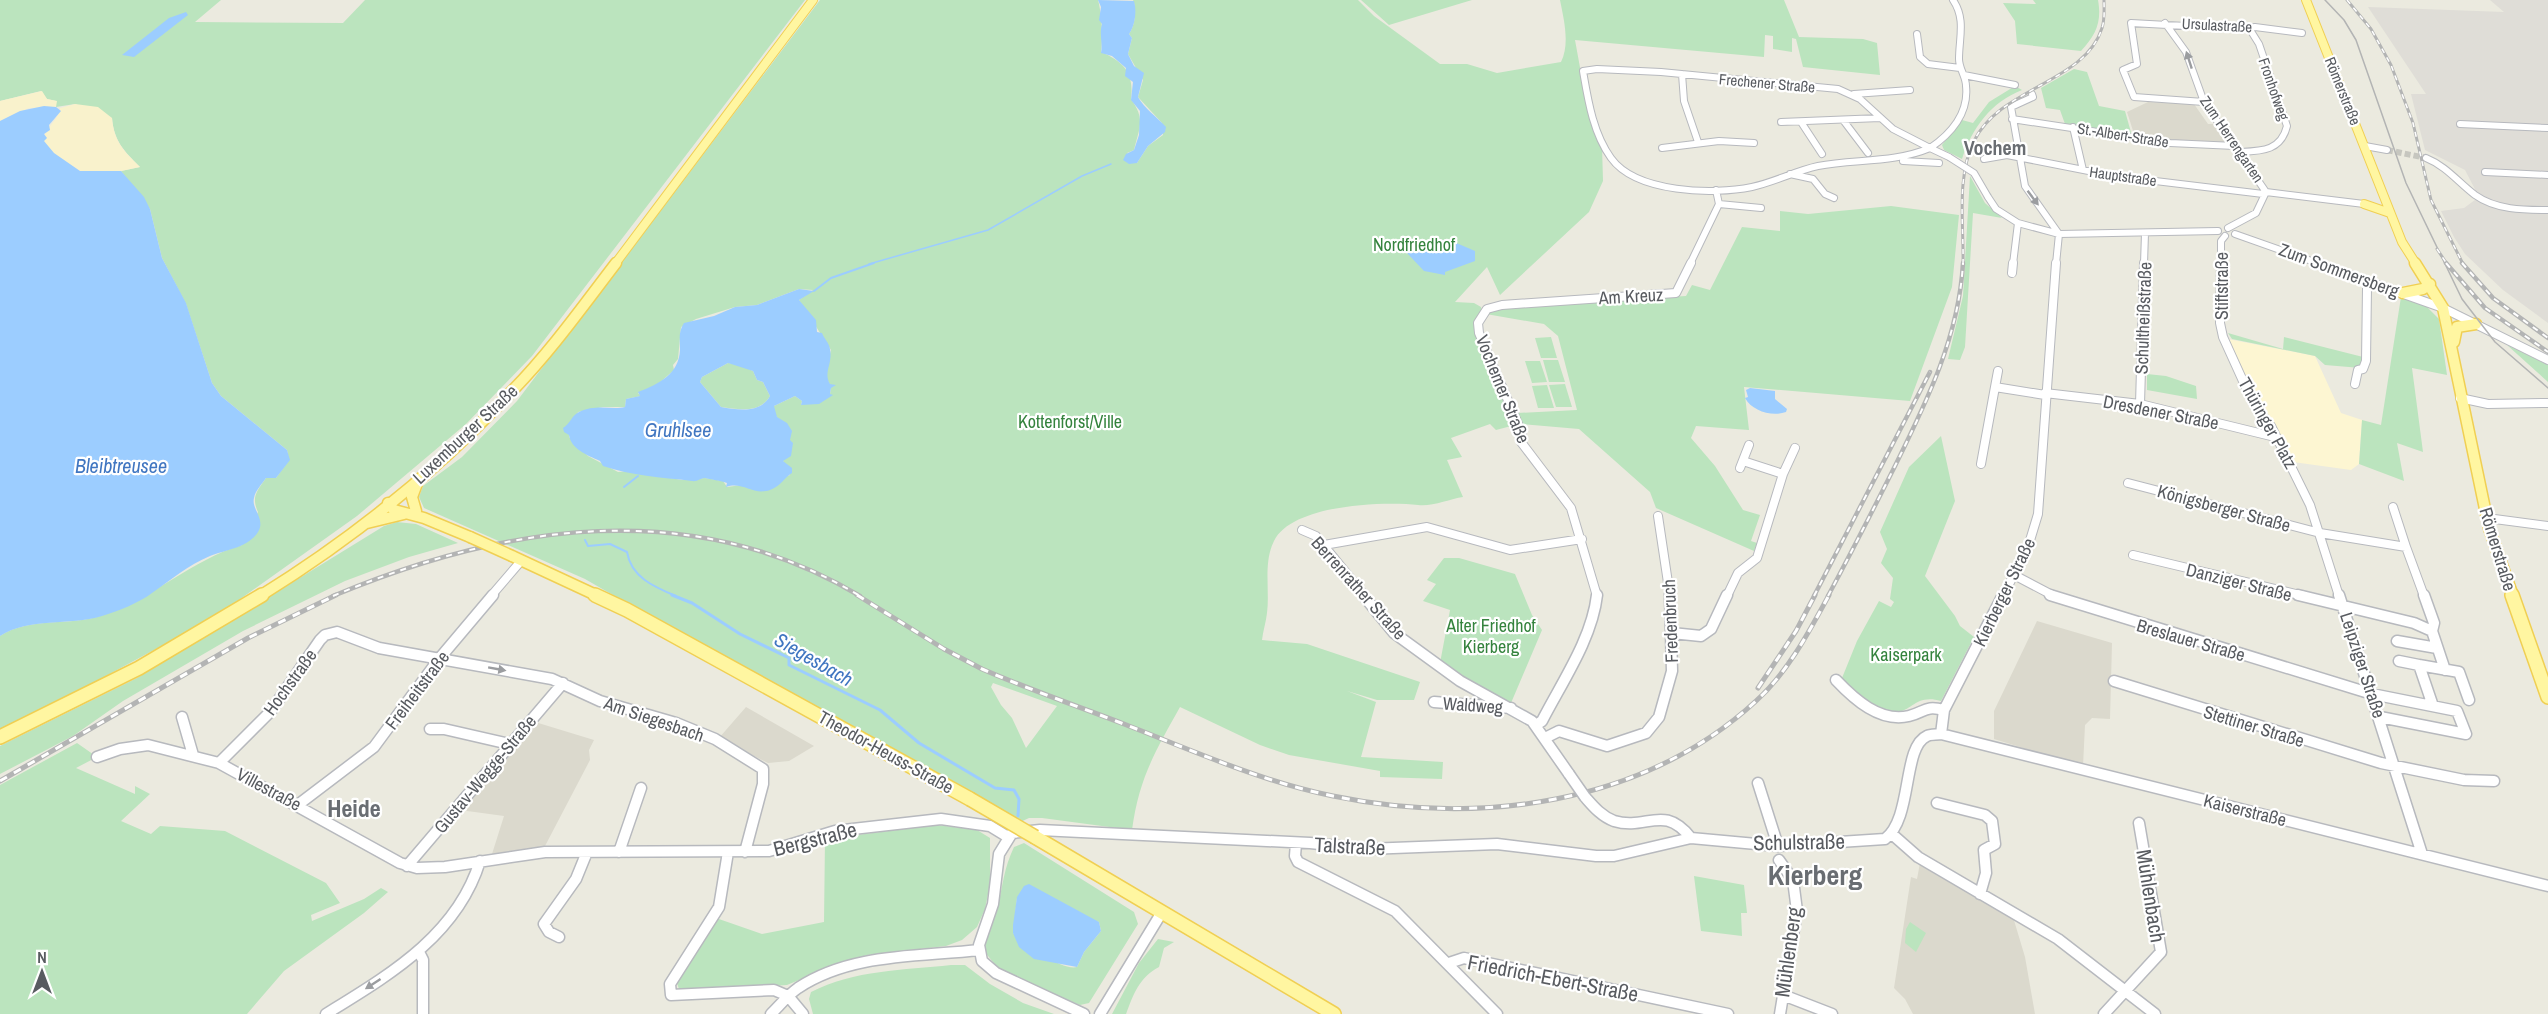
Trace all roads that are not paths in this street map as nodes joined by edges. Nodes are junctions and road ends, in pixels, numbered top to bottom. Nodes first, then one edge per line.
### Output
1 (813, 0) edge
2 (1953, 0) edge
3 (2306, 0) edge
4 (2165, 23) junction
5 (2249, 28) junction
6 (2302, 33) dead end
7 (1917, 34) dead end
8 (1586, 68) joint
9 (1960, 68) junction
10 (1682, 74) junction
11 (1964, 75) junction
12 (2015, 85) dead end
13 (1910, 90) dead end
14 (1854, 94) junction
15 (2032, 94) dead end
16 (2204, 102) junction
17 (1880, 118) junction
18 (2012, 119) junction
19 (1843, 120) junction
20 (1780, 122) dead end
21 (1801, 122) junction
22 (2460, 124) dead end
23 (2073, 127) junction
24 (2548, 128) edge
25 (1698, 142) junction
26 (1754, 143) dead end
27 (2365, 146) junction
28 (1662, 148) dead end
29 (1930, 148) junction
30 (2237, 149) junction
31 (2387, 150) tunnel mouth
32 (1868, 153) dead end
33 (1822, 154) dead end
34 (2022, 158) junction
35 (2426, 158) tunnel mouth
36 (1893, 159) junction
37 (1984, 159) dead end
38 (1939, 163) dead end
39 (1620, 168) joint
40 (2083, 170) junction
41 (2486, 171) dead end
42 (1790, 174) junction
43 (2548, 175) edge
44 (1716, 190) junction
45 (2265, 193) junction
46 (1834, 198) dead end
47 (2385, 200) junction
48 (1719, 204) junction
49 (2364, 204) junction
50 (1761, 208) dead end
51 (2548, 210) edge
52 (2390, 213) junction
53 (2018, 223) junction
54 (2228, 228) junction
55 (2145, 233) junction
56 (2059, 234) junction
57 (2221, 234) junction
58 (2235, 234) junction
59 (2416, 262) junction
60 (2012, 273) dead end
61 (2370, 282) junction
62 (2430, 284) junction
63 (2403, 293) junction
64 (2443, 308) junction
65 (1487, 309) joint
66 (2476, 324) junction
67 (2223, 337) joint
68 (2453, 348) junction
69 (2548, 360) edge
70 (1998, 371) dead end
71 (2355, 384) dead end
72 (1995, 387) junction
73 (2045, 394) junction
74 (2460, 398) junction
75 (2547, 403) edge
76 (2140, 404) junction
77 (2276, 437) junction
78 (1749, 445) dead end
79 (1795, 448) dead end
80 (1981, 464) dead end
81 (1783, 474) junction
82 (2298, 477) joint
83 (419, 478) junction
84 (2128, 483) dead end
85 (388, 503) junction
86 (2393, 507) dead end
87 (404, 514) junction
88 (420, 514) junction
89 (1658, 516) dead end
90 (2487, 518) junction
91 (360, 525) junction
92 (2548, 526) edge
93 (1302, 530) dead end
94 (2320, 533) junction
95 (1582, 539) junction
96 (1324, 546) junction
97 (2406, 547) junction
98 (2133, 555) dead end
99 (517, 558) junction
100 (2014, 575) junction
101 (2345, 608) junction
102 (2432, 631) junction
103 (1672, 633) junction
104 (2397, 641) dead end
105 (2437, 648) junction
106 (439, 659) junction
107 (2399, 662) dead end
108 (2419, 665) junction
109 (2445, 670) junction
110 (1836, 680) dead end
111 (2114, 681) dead end
112 (563, 683) junction
113 (2372, 694) junction
114 (2548, 697) edge
115 (2469, 700) dead end
116 (1434, 702) dead end
117 (2433, 706) junction
118 (1512, 708) junction
119 (1944, 710) junction
120 (182, 717) dead end
121 (2380, 717) junction
122 (1536, 725) junction
123 (430, 729) dead end
124 (1941, 734) junction
125 (0, 737) edge
126 (1545, 738) junction
127 (509, 744) junction
128 (194, 755) junction
129 (97, 757) dead end
130 (219, 763) junction
131 (2396, 766) junction
132 (2494, 781) dead end
133 (1758, 783) dead end
134 (641, 788) dead end
135 (1937, 803) dead end
136 (298, 804) junction
137 (2139, 823) dead end
138 (1893, 835) junction
139 (1008, 837) junction
140 (1691, 838) junction
141 (1296, 843) junction
142 (1778, 846) junction
143 (586, 852) junction
144 (619, 852) junction
145 (728, 852) junction
146 (745, 852) junction
147 (2422, 854) junction
148 (1779, 860) dead end
149 (480, 861) junction
150 (407, 866) junction
151 (2548, 886) edge
152 (1980, 894) junction
153 (1162, 912) junction
154 (559, 937) dead end
155 (979, 950) junction
156 (418, 952) junction
157 (1449, 963) junction
158 (2126, 992) junction
159 (1783, 994) junction
160 (788, 996) junction
161 (326, 1014) edge
162 (423, 1014) edge
163 (771, 1014) edge
164 (803, 1014) edge
165 (1084, 1014) edge
166 (1100, 1014) edge
167 (1334, 1014) edge
168 (1497, 1014) edge
169 (1728, 1014) edge
170 (1780, 1014) edge
171 (1832, 1014) edge
172 (2103, 1014) edge
173 (2155, 1014) edge

1 - 83 main road, Luxemburger Straße
2 - 9 street
3 - 27 main road, Römerstraße
4 - 5 street, Ursulastraße
16 -> 4 street, Zum Herrengarten
4 - 16 street, Ursulastraße
5 - 6 street, Ursulastraße
5 - 30 street, Fronhofweg
7 - 9 street
8 - 10 street, Frechener Straße
8 - 39 street
9 - 11 street
10 - 14 street, Frechener Straße
10 - 25 street
11 - 12 street
11 - 29 street
13 - 14 street
14 - 17 street, Frechener Straße
15 - 18 street
16 - 30 street, Zum Herrengarten
17 - 19 street
17 - 29 street, Frechener Straße
18 - 23 street, St.-Albert-Straße
18 - 34 street
19 - 21 street
19 - 32 street
20 - 21 street
21 - 33 street
22 - 24 street
23 - 30 street, St.-Albert-Straße
23 - 40 street
25 - 26 street
25 - 28 street
27 - 31 street
27 - 47 main road, Römerstraße
27 - 59 main road, Römerstraße
29 - 36 street
29 - 53 street, bridge
30 - 45 street, Zum Herrengarten
34 - 37 street, Hauptstraße
34 - 40 street, Hauptstraße
34 -> 56 street
35 - 51 street
36 - 38 street
36 - 42 street
39 - 44 street
40 - 45 street, Hauptstraße
41 - 43 street
42 - 44 street
42 - 46 street
44 - 48 street
45 - 49 street, Hauptstraße
45 - 54 street, Stiftstraße
47 - 49 main road
47 - 52 main road, Römerstraße
48 - 50 street
48 - 65 street, Am Kreuz
49 - 52 main road
52 - 59 main road, Römerstraße
53 - 56 street
53 - 60 street
54 - 57 street, Stiftstraße
54 - 58 street
55 - 56 street
55 - 57 street
55 - 76 street, Schultheißstraße
56 - 73 street, Kierberger Straße
57 - 58 street
57 - 67 street, Stiftstraße
58 - 61 street, Zum Sommersberg
59 - 62 main road, Römerstraße
61 - 63 street, Zum Sommersberg
61 - 71 street
62 - 63 main road
62 - 64 main road, Römerstraße
63 - 64 street, Zum Sommersberg
64 - 66 street, Zum Sommersberg
64 - 68 main road, Römerstraße
65 - 95 street, Vochemer Straße
66 - 68 main road
66 - 69 street, Zum Sommersberg
67 - 77 street, Thüringer Platz
68 - 74 main road, Römerstraße
70 - 72 street
72 - 73 street
72 - 80 street
73 - 76 street, Dresdener Straße
73 - 100 street, Kierberger Straße
74 - 75 street
74 - 90 main road, Römerstraße
76 - 77 street, Dresdener Straße
77 - 82 street, Thüringer Platz
78 - 81 street
79 - 81 street
81 - 103 street
82 - 94 street, Leipziger Straße
83 - 85 main road, Luxemburger Straße
83 - 88 main road
84 - 94 street, Königsberger Straße
85 - 87 main road, Theodor-Heuss-Straße
85 - 88 main road, Theodor-Heuss-Straße
85 - 91 main road, Luxemburger Straße
86 - 97 street
87 - 88 main road, Theodor-Heuss-Straße
87 - 91 main road
88 - 99 main road, Theodor-Heuss-Straße, bridge
89 - 103 street, Fredenbruch
90 - 92 street
90 - 114 main road, Römerstraße
91 - 125 main road, Luxemburger Straße
93 - 96 street, Berrenrather Straße
94 - 97 street, Königsberger Straße
94 - 101 street, Leipziger Straße
95 - 96 street
95 - 122 street, Vochemer Straße
96 - 118 street, Berrenrather Straße
97 - 102 street
98 - 101 street, Danziger Straße
99 - 106 street, Freiheitstraße
99 - 153 main road, Theodor-Heuss-Straße, bridge
100 - 113 street, Breslauer Straße
100 - 119 street, Kierberger Straße
101 - 102 street, Danziger Straße
101 - 113 street, Leipziger Straße
102 - 105 street
103 - 126 street, Fredenbruch
104 - 105 street
105 - 109 street
106 -> 112 street
106 - 130 street, Hochstraße
106 - 136 street, Freiheitstraße
107 - 108 street
108 - 109 street
108 - 117 street
109 - 115 street
110 - 119 street
111 - 131 street, Stettiner Straße
112 - 127 street, Gustav-Wegge-Straße
112 - 146 street, Am Siegesbach
113 - 117 street, Breslauer Straße
113 - 121 street, Leipziger Straße
116 - 118 street, Waldweg
117 - 121 street, Breslauer Straße
118 - 122 street, Berrenrather Straße
119 - 124 street, Kierberger Straße
120 - 128 street
121 - 131 street, Leipziger Straße
122 - 126 street, Berrenrather Straße
123 - 127 street
124 - 138 street
124 - 147 street, Kaiserstraße
126 - 140 street, Berrenrather Straße, bridge
127 - 150 street, Gustav-Wegge-Straße
128 - 129 street, Villestraße
128 - 130 street, Villestraße
130 - 136 street, Villestraße
131 - 132 street, Stettiner Straße
131 - 147 street, Leipziger Straße
133 - 142 street
134 - 144 street
135 - 152 street
136 - 150 street, Villestraße
137 - 158 street, Mühlenbach
138 - 142 street, Schulstraße
138 - 152 street
139 - 141 street, Talstraße
139 - 146 street, Bergstraße
139 - 155 street
140 - 141 street, Talstraße
140 - 142 street, Schulstraße
141 - 157 street
143 - 144 street, Bergstraße
143 - 149 street, Bergstraße
143 - 154 street
144 - 145 street, Bergstraße
145 - 146 street, Bergstraße
145 - 160 street
147 - 151 street, Kaiserstraße
148 - 159 street, Mühlenberg
149 - 150 street, Bergstraße
149 - 156 street
152 - 158 street
153 - 166 street
153 - 167 main road, Theodor-Heuss-Straße
155 - 160 street
155 - 165 street
156 -> 161 street
156 - 162 street
157 - 168 street
157 - 169 street, Friedrich-Ebert-Straße
158 - 172 street
158 - 173 street
159 - 170 street, Mühlenberg
159 - 171 street
160 - 163 street
160 - 164 street

